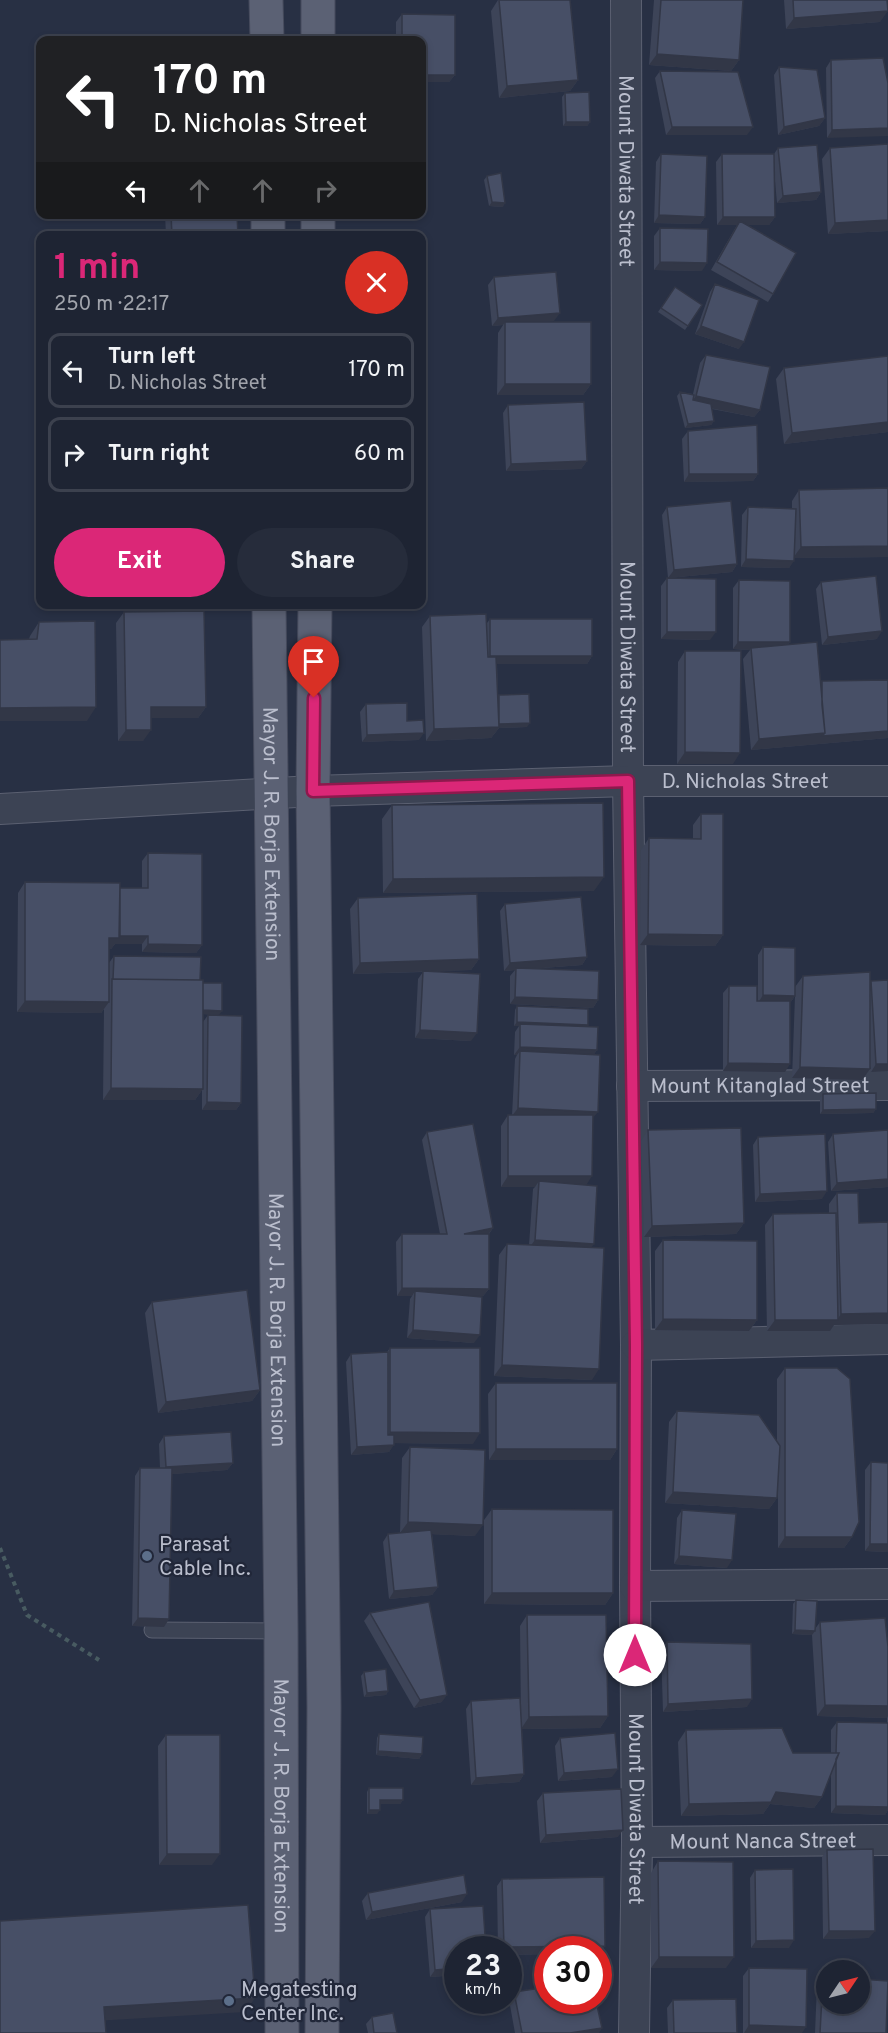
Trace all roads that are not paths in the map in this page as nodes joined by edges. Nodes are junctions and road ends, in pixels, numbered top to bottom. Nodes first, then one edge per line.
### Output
1 (266, 0) edge
2 (318, 0) edge
3 (626, 0) edge
4 (267, 36) edge
5 (318, 36) edge
6 (269, 609) edge
7 (315, 609) edge
8 (628, 781) junction
9 (888, 781) edge
10 (313, 791) junction
11 (270, 793) junction
12 (0, 809) edge
13 (888, 1085) edge
14 (632, 1086) junction
15 (888, 1338) edge
16 (636, 1345) junction
17 (888, 1584) edge
18 (635, 1586) junction
19 (152, 1630) edge
20 (281, 1631) junction
21 (280, 1707) junction
22 (324, 1707) junction
23 (888, 1840) edge
24 (637, 1842) junction
25 (282, 2033) edge
26 (322, 2033) edge
27 (634, 2033) edge

1 - 4 main road
2 - 5 main road
3 - 8 street, Mount Diwata Street
6 - 11 main road, Mayor J. R. Borja Extension
7 - 10 main road, Mayor J. R. Borja Extension
8 - 9 street, D. Nicholas Street
8 - 10 street, D. Nicholas Street
8 - 14 street, Mount Diwata Street
10 - 11 street, D. Nicholas Street
10 - 22 main road, Mayor J. R. Borja Extension
11 - 12 street, D. Nicholas Street
11 - 20 main road, Mayor J. R. Borja Extension
13 - 14 street, Mount Kitanglad Street
14 - 16 street, Mount Diwata Street
15 - 16 street
16 - 18 street, Mount Diwata Street
17 - 18 street
18 - 24 street, Mount Diwata Street
19 - 20 lane
20 - 21 main road, Mayor J. R. Borja Extension
21 - 22 main road
21 - 25 main road, Mayor J. R. Borja Extension
22 - 26 main road, Mayor J. R. Borja Extension
23 - 24 street, Mount Nanca Street
24 - 27 street, Mount Diwata Street

